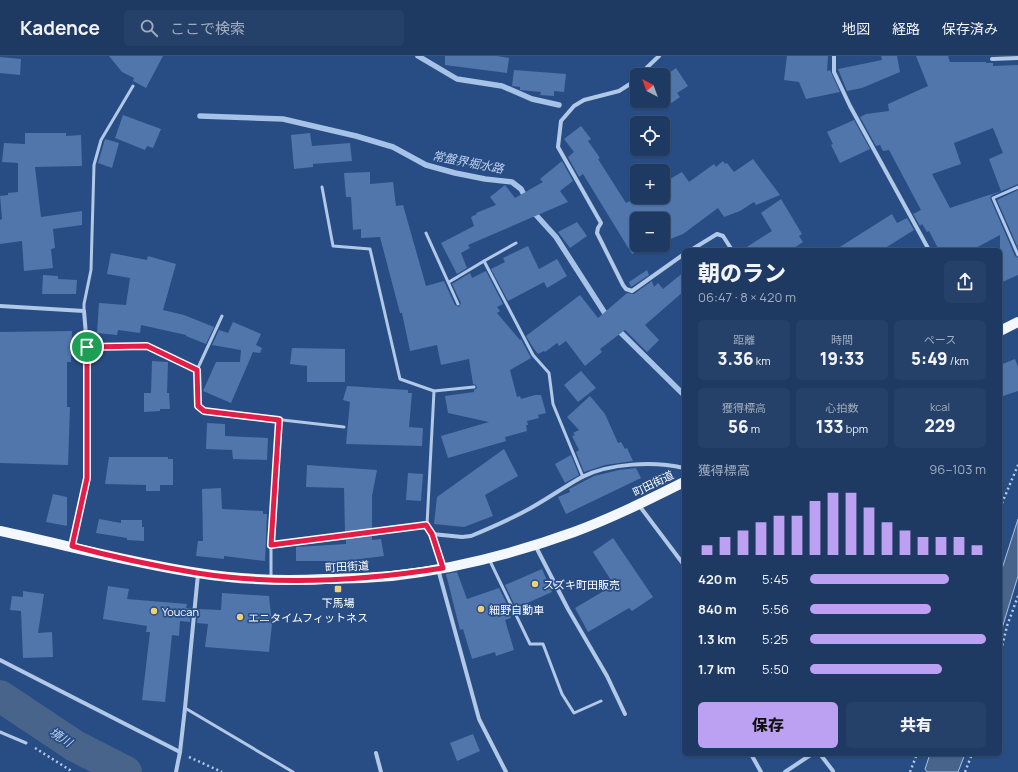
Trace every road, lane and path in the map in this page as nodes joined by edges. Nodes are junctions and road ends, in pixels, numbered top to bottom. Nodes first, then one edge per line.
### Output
1 (659, 56) edge
2 (834, 56) edge
3 (1018, 58) edge
4 (992, 59) dead end
5 (646, 68) edge
6 (630, 84) edge
7 (133, 86) dead end
8 (322, 187) dead end
9 (1018, 187) edge
10 (426, 233) dead end
11 (516, 243) dead end
12 (694, 248) edge
13 (731, 248) edge
14 (928, 248) edge
15 (682, 255) edge
16 (1018, 256) edge
17 (484, 261) junction
18 (449, 282) junction
19 (458, 304) dead end
20 (0, 306) edge
21 (84, 311) junction
22 (222, 316) dead end
23 (1018, 322) edge
24 (1002, 330) edge
25 (87, 347) junction
26 (197, 370) junction
27 (474, 387) dead end
28 (434, 391) junction
29 (279, 420) junction
30 (344, 426) dead end
31 (1018, 465) edge
32 (682, 468) edge
33 (583, 477) junction
34 (682, 483) edge
35 (1002, 503) edge
36 (638, 504) junction
37 (426, 525) junction
38 (0, 531) edge
39 (432, 534) junction
40 (271, 545) junction
41 (535, 545) junction
42 (72, 546) junction
43 (489, 558) junction
44 (682, 562) edge
45 (440, 568) junction
46 (198, 573) junction
47 (271, 579) junction
48 (1018, 596) edge
49 (1002, 647) edge
50 (0, 659) edge
51 (601, 701) dead end
52 (185, 708) junction
53 (625, 714) dead end
54 (0, 732) edge
55 (26, 743) joint
56 (180, 752) junction
57 (376, 753) dead end
58 (752, 756) edge
59 (809, 756) edge
60 (822, 756) edge
61 (916, 756) edge
62 (971, 756) edge
63 (833, 771) edge
64 (73, 772) edge
65 (176, 772) edge
66 (222, 772) edge
67 (293, 772) edge
68 (381, 772) edge
69 (506, 772) edge
70 (761, 772) edge
71 (785, 772) edge
72 (910, 772) edge
73 (965, 772) edge

1 - 5 street
2 - 14 street
3 - 4 street
6 - 15 street
7 - 21 lane
8 - 28 lane
9 - 16 lane
10 - 18 lane
11 - 17 lane
12 - 13 street
17 - 18 lane
17 - 33 lane
18 - 19 lane
20 - 21 street
21 - 25 street
22 - 26 lane
23 - 24 main road
25 - 26 lane
25 - 42 street
26 - 29 lane
27 - 28 lane
28 - 37 lane
29 - 30 lane
29 - 40 lane
31 - 35 path
32 - 33 street
33 - 39 street
34 - 36 main road, 町田街道
36 - 41 main road, 町田街道
36 - 44 street
37 - 39 lane
37 - 40 lane
38 - 42 main road, 町田街道
39 - 45 lane
40 - 47 lane
41 - 43 main road, 町田街道
41 - 53 street
42 - 46 main road, 町田街道
43 - 45 main road, 町田街道
43 - 51 lane
45 - 47 main road, 町田街道
45 - 69 street
46 - 47 main road, 町田街道
46 - 52 street
48 - 49 path
50 - 56 street
52 - 56 street
52 - 67 lane
54 - 55 lane
55 - 64 path
56 - 65 street
56 - 66 path
57 - 68 street
58 - 70 street
59 - 71 street
60 - 63 street
61 - 72 path
62 - 73 path

